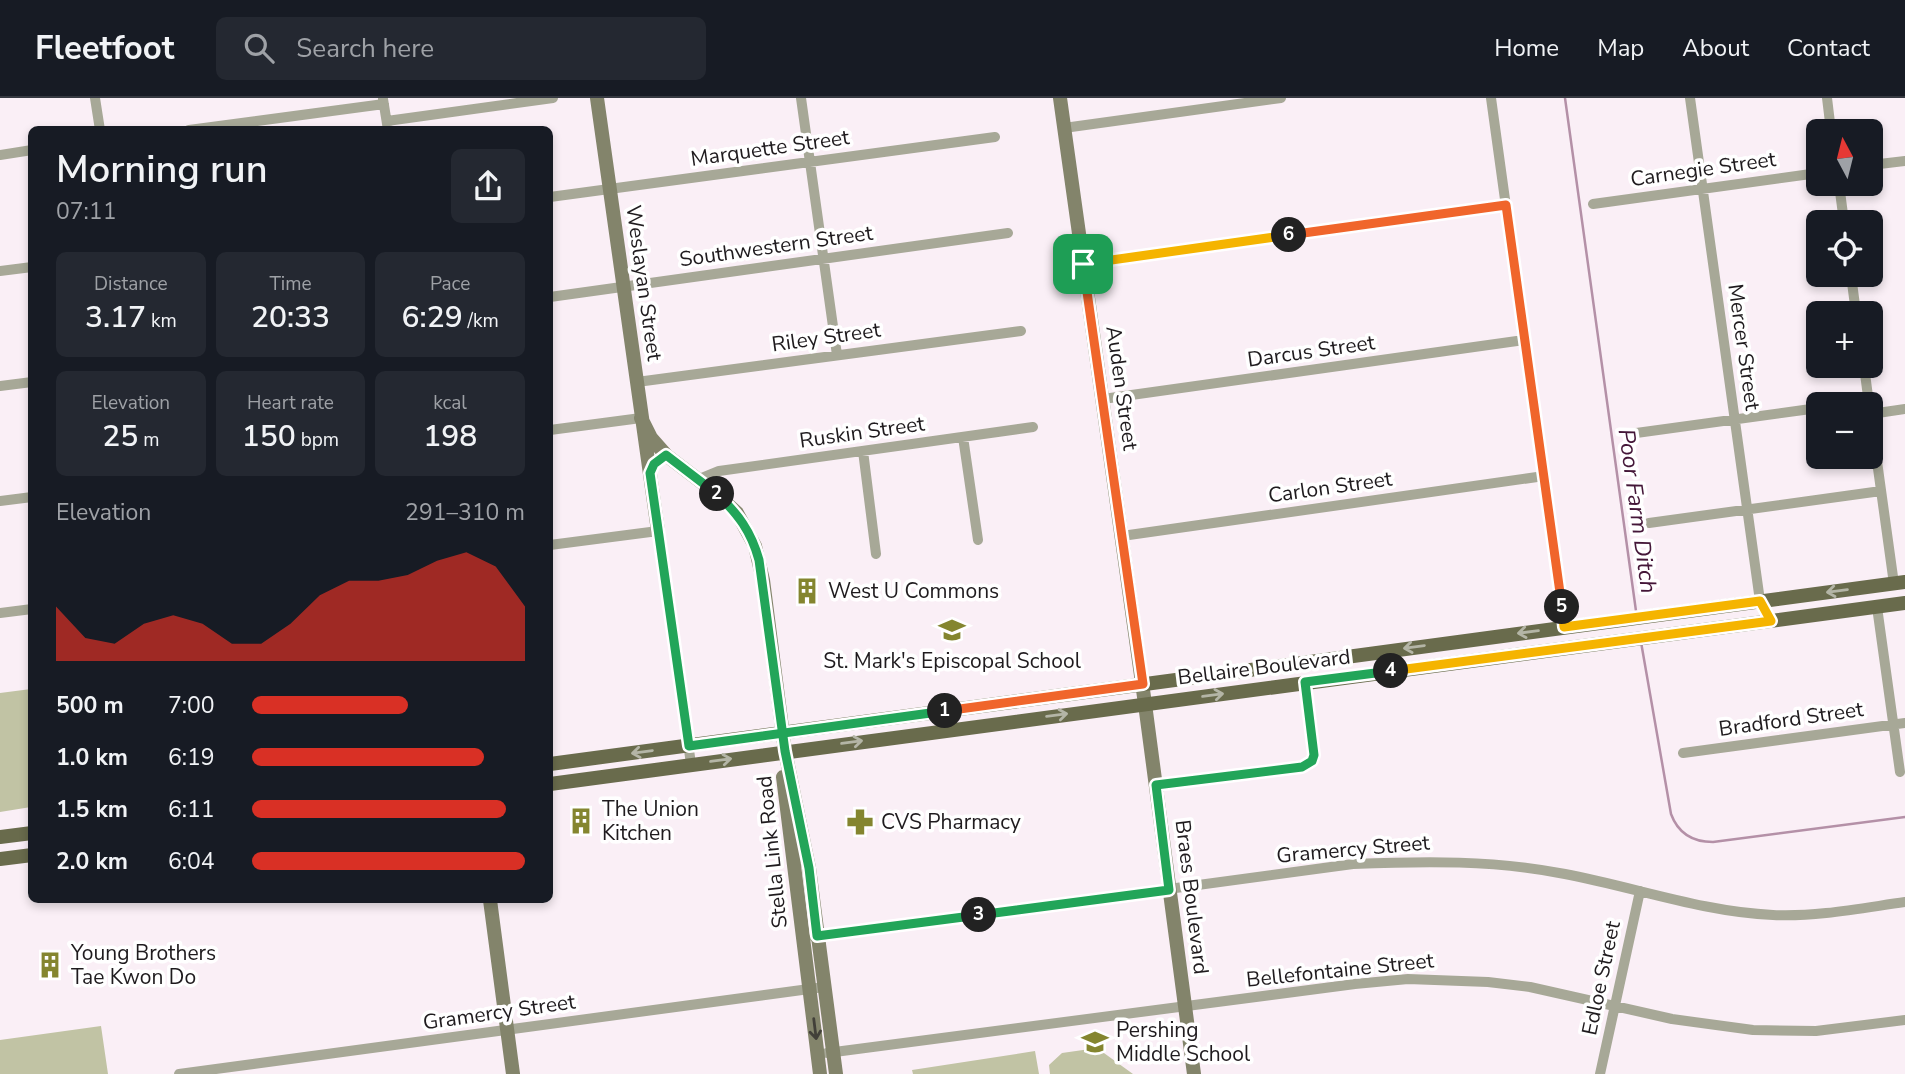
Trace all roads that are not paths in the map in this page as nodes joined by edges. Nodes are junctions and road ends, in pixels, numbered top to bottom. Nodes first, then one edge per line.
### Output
1 (95, 98) edge
2 (553, 98) edge
3 (597, 98) edge
4 (801, 98) edge
5 (1060, 98) edge
6 (1281, 98) edge
7 (1491, 98) edge
8 (1690, 98) edge
9 (1827, 98) edge
10 (384, 101) edge
11 (1204, 103) edge
12 (1830, 119) edge
13 (261, 125) edge
14 (387, 125) edge
15 (99, 126) edge
16 (1064, 128) junction
17 (995, 138) dead end
18 (28, 151) edge
19 (0, 155) edge
20 (1905, 160) edge
21 (810, 162) junction
22 (1883, 163) edge
23 (1806, 175) edge
24 (1703, 188) junction
25 (610, 189) junction
26 (553, 197) edge
27 (1592, 204) dead end
28 (1506, 205) junction
29 (1008, 233) dead end
30 (824, 259) junction
31 (1083, 264) junction
32 (28, 268) edge
33 (0, 271) edge
34 (625, 287) junction
35 (553, 297) edge
36 (1020, 331) dead end
37 (1524, 340) junction
38 (837, 355) junction
39 (28, 382) edge
40 (637, 382) junction
41 (0, 386) edge
42 (1102, 399) junction
43 (1905, 409) edge
44 (1806, 410) edge
45 (1883, 414) edge
46 (641, 418) junction
47 (1735, 419) junction
48 (1033, 427) dead end
49 (553, 430) edge
50 (1629, 434) dead end
51 (963, 437) junction
52 (863, 451) junction
53 (666, 455) junction
54 (1878, 469) edge
55 (650, 473) junction
56 (1544, 476) junction
57 (697, 480) junction
58 (1881, 491) junction
59 (28, 498) edge
60 (0, 501) edge
61 (1747, 510) junction
62 (1649, 523) dead end
63 (658, 531) junction
64 (1122, 536) junction
65 (978, 540) dead end
66 (553, 545) edge
67 (876, 554) dead end
68 (1899, 583) edge
69 (1760, 601) junction
70 (1905, 603) edge
71 (1877, 607) junction
72 (28, 610) edge
73 (0, 613) edge
74 (1771, 621) junction
75 (1564, 627) junction
76 (1460, 640) junction
77 (1567, 648) junction
78 (1336, 657) junction
79 (1463, 662) junction
80 (1339, 678) junction
81 (1305, 682) junction
82 (1143, 684) junction
83 (1004, 703) junction
84 (1145, 704) junction
85 (875, 721) junction
86 (1007, 722) junction
87 (1899, 724) edge
88 (783, 733) junction
89 (877, 739) junction
90 (689, 746) junction
91 (785, 751) junction
92 (1683, 753) dead end
93 (553, 764) edge
94 (691, 764) junction
95 (1900, 772) dead end
96 (553, 784) edge
97 (1156, 785) junction
98 (28, 834) edge
99 (0, 837) edge
100 (28, 856) edge
101 (0, 859) edge
102 (1169, 890) junction
103 (1640, 891) junction
104 (1905, 902) edge
105 (490, 903) edge
106 (810, 937) junction
107 (817, 988) junction
108 (1615, 1006) junction
109 (1185, 1007) junction
110 (1905, 1020) edge
111 (507, 1031) junction
112 (825, 1053) junction
113 (178, 1074) edge
114 (513, 1074) edge
115 (820, 1074) edge
116 (836, 1074) edge
117 (1194, 1074) edge
118 (1600, 1074) edge

1 - 15 street
2 - 14 street
3 - 25 street, Weslayan Street
4 - 21 street
5 - 16 street, Auden Street
6 - 11 street
7 - 28 street
8 - 24 street, Mercer Street
9 - 12 street
10 - 13 street
10 - 14 street
11 - 16 street
16 - 31 street, Auden Street
17 - 21 street, Marquette Street
18 - 19 street
20 - 22 street
21 - 25 street, Marquette Street
21 - 30 street
23 - 24 street, Carnegie Street
24 - 27 street, Carnegie Street
24 - 47 street, Mercer Street
25 - 26 street, Marquette Street
25 - 34 street, Weslayan Street
28 - 31 street
28 - 37 street
29 - 30 street, Southwestern Street
30 - 34 street, Southwestern Street
30 - 38 street
31 - 42 street, Auden Street
32 - 33 street
34 - 35 street, Southwestern Street
34 - 40 street, Weslayan Street
36 - 38 street, Riley Street
37 - 42 street, Darcus Street
37 - 56 street
38 - 40 street, Riley Street
39 - 41 street
40 - 46 street, Weslayan Street
42 - 64 street, Auden Street
43 - 45 street
44 - 47 street
46 - 49 street
46 - 53 street, Stella Link Road
46 - 55 street, Weslayan Street
47 - 50 street
47 - 61 street, Mercer Street
48 - 51 street, Ruskin Street
51 - 52 street, Ruskin Street
51 - 65 street
52 - 57 street, Ruskin Street
52 - 67 street
53 - 55 street
53 - 57 street, Stella Link Road
54 - 58 street
55 - 63 street, Weslayan Street
56 - 64 street, Carlon Street
56 - 75 street
57 - 88 street, Stella Link Road
58 - 61 street
58 - 68 street
59 - 60 street
61 - 62 street
61 - 69 street, Mercer Street
63 - 66 street
63 - 90 street, Weslayan Street
64 - 82 street, Auden Street
68 -> 69 main road, Bellaire Boulevard
68 - 71 main road
69 - 74 main road
69 - 75 main road, Bellaire Boulevard
70 - 71 main road, Bellaire Boulevard
71 - 74 main road, Bellaire Boulevard
71 - 87 street
72 - 73 street
74 - 77 main road, Bellaire Boulevard
75 -> 76 main road, Bellaire Boulevard
75 - 77 main road
76 -> 78 main road, Bellaire Boulevard
76 - 79 main road
77 - 79 main road, Bellaire Boulevard
78 - 80 main road
78 - 82 main road, Bellaire Boulevard
79 - 80 main road, Bellaire Boulevard
80 - 81 main road, Bellaire Boulevard
84 -> 81 main road, Bellaire Boulevard
81 - 97 street
82 - 83 main road, Bellaire Boulevard
82 - 84 street, Braes Boulevard
83 - 85 main road, Bellaire Boulevard
83 - 86 main road
86 -> 84 main road, Bellaire Boulevard
84 - 97 street, Braes Boulevard
85 - 88 main road, Bellaire Boulevard
85 - 89 main road
86 - 89 main road, Bellaire Boulevard
87 - 92 street, Bradford Street
87 - 95 street
88 - 90 main road, Bellaire Boulevard
88 - 91 street, Stella Link Road
91 -> 89 main road, Bellaire Boulevard
90 -> 93 main road, Bellaire Boulevard
90 - 94 street, Weslayan Street
94 -> 91 main road, Bellaire Boulevard
91 - 106 street, Stella Link Road
94 - 96 main road, Bellaire Boulevard
97 - 102 street, Braes Boulevard
98 - 99 main road
100 - 101 main road
102 - 103 street, Gramercy Street
102 - 106 street, Gramercy Street
102 - 109 street, Braes Boulevard
103 - 104 street, Gramercy Street
103 - 108 street, Edloe Street
105 - 111 street
106 - 107 street, Stella Link Road
107 - 111 street, Gramercy Street
107 - 112 street, Stella Link Road
108 - 109 street, Bellefontaine Street
108 - 110 street, Bellefontaine Street
108 - 118 street, Edloe Street
109 - 112 street, Bellefontaine Street
109 - 117 street, Braes Boulevard
111 - 113 street, Gramercy Street
111 - 114 street
112 - 115 street, Stella Link Road
112 - 116 street, Stella Link Road

